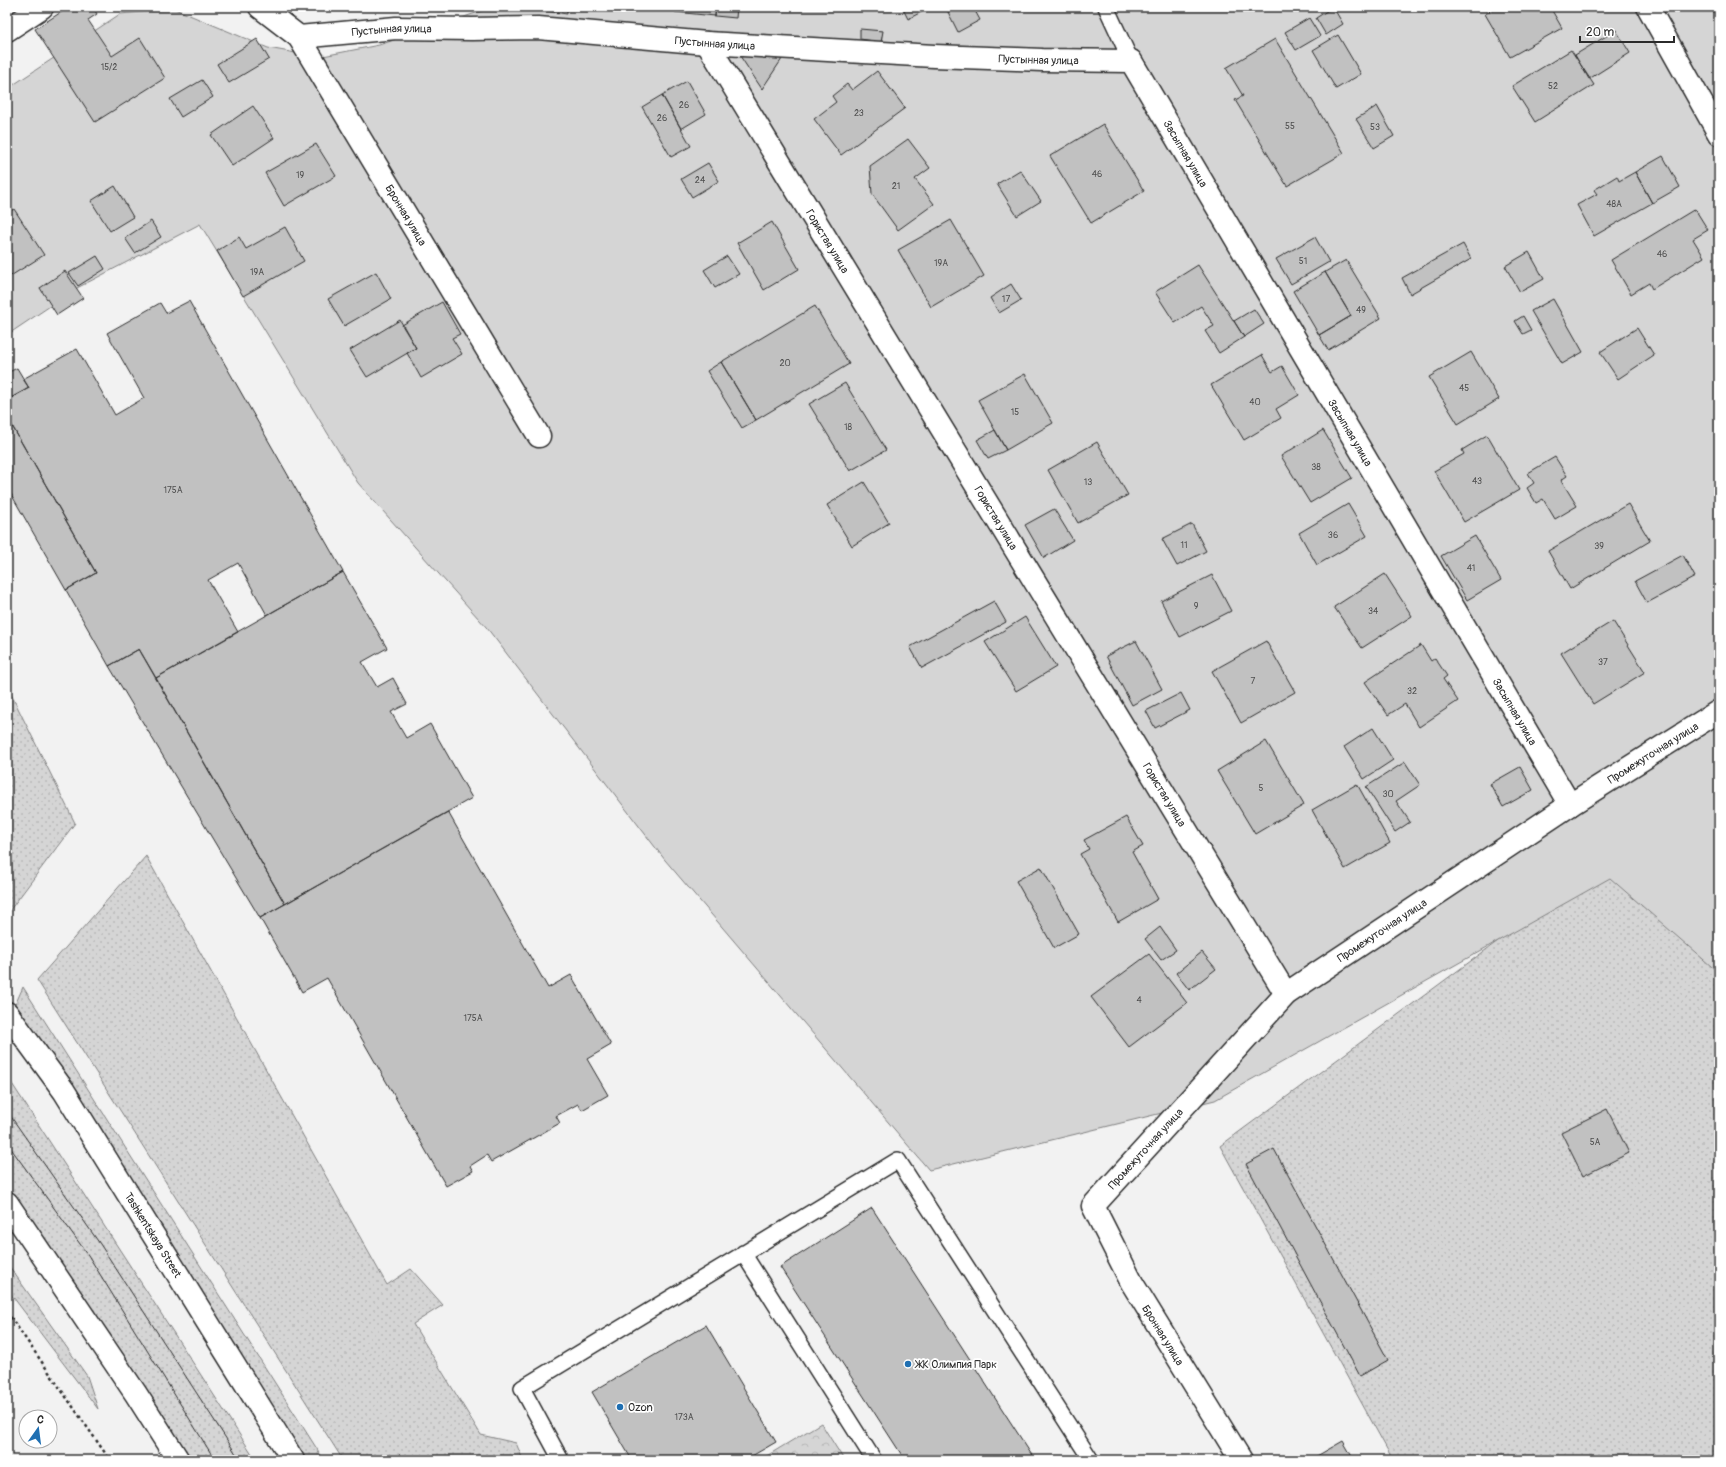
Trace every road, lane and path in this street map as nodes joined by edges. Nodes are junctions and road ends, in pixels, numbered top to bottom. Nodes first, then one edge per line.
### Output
1 (42, 7) edge
2 (260, 7) edge
3 (1106, 7) edge
4 (1648, 7) edge
5 (7, 30) edge
6 (299, 37) junction
7 (707, 43) junction
8 (1131, 61) junction
9 (1719, 134) edge
10 (539, 436) dead end
11 (1719, 711) edge
12 (1570, 805) junction
13 (1286, 994) junction
14 (7, 1013) edge
15 (7, 1203) edge
16 (1093, 1206) joint
17 (744, 1253) junction
18 (7, 1312) edge
19 (110, 1460) edge
20 (178, 1460) edge
21 (293, 1460) edge
22 (561, 1460) edge
23 (874, 1460) edge
24 (1091, 1460) edge
25 (1241, 1460) edge

1 - 5 street
2 - 6 street, Бронная улица
3 - 8 lane
4 - 9 street
6 - 7 street, Пустынная улица
6 - 10 street, Бронная улица
7 - 8 street, Пустынная улица
7 - 13 street, Гористая улица
8 - 12 street, Засыпная улица
11 - 12 street, Промежуточная улица
12 - 13 street, Промежуточная улица
13 - 16 street, Промежуточная улица
14 - 21 street, Tashkentskaya Street
15 - 20 street
16 - 25 street, Бронная улица
17 - 22 lane
17 - 23 lane
17 - 24 lane
18 - 19 path

